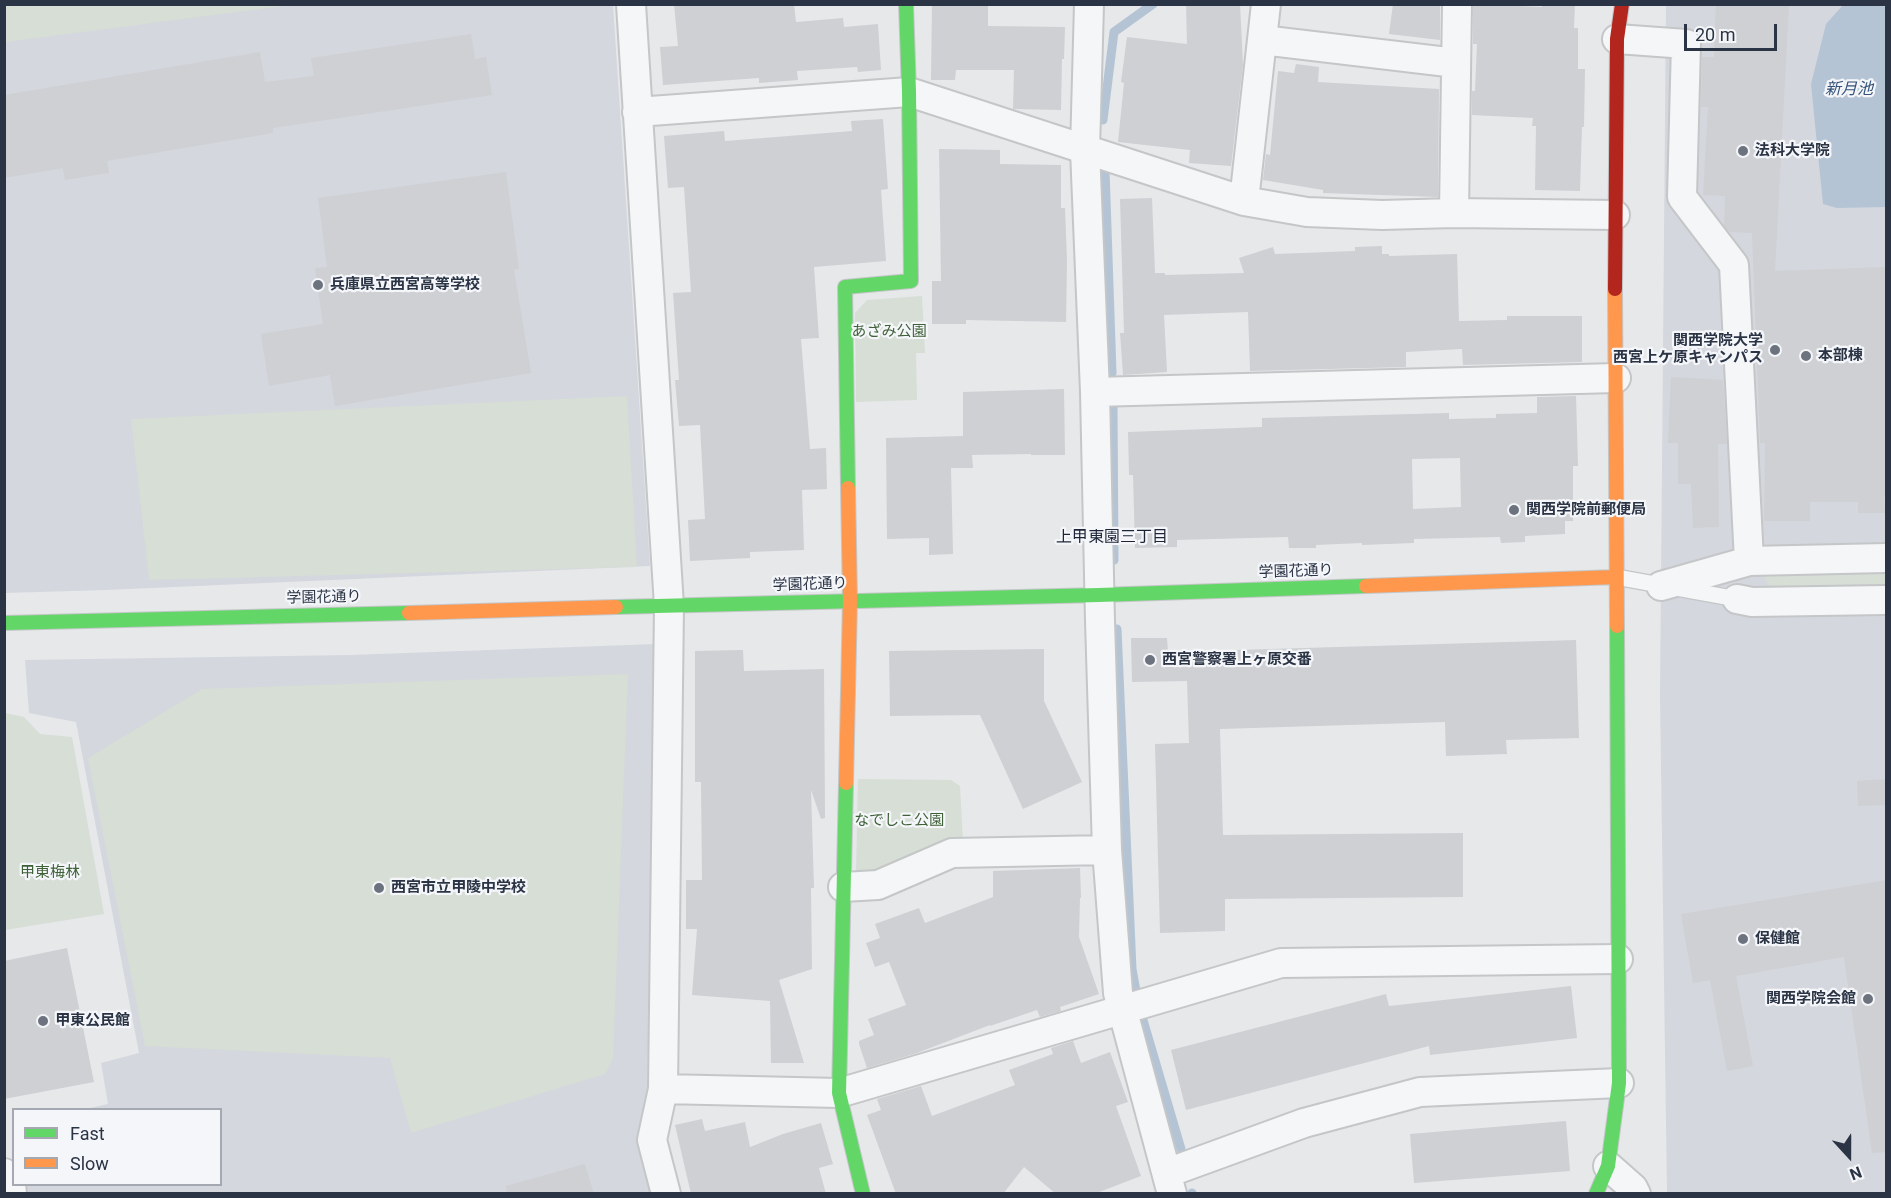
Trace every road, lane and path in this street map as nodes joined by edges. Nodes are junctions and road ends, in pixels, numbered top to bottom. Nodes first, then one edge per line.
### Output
1 (631, 4) edge
2 (906, 4) edge
3 (1089, 4) edge
4 (1266, 4) edge
5 (1457, 4) edge
6 (1622, 4) edge
7 (1617, 39) junction
8 (1262, 40) junction
9 (1456, 63) junction
10 (909, 92) junction
11 (637, 112) junction
12 (1086, 150) junction
13 (1244, 201) junction
14 (1454, 213) junction
15 (1615, 215) junction
16 (1616, 378) junction
17 (1095, 392) junction
18 (1887, 558) edge
19 (1749, 561) junction
20 (1616, 577) junction
21 (1661, 586) junction
22 (1100, 595) junction
23 (849, 600) junction
24 (1737, 600) joint
25 (1887, 600) edge
26 (669, 606) junction
27 (4, 623) edge
28 (1107, 850) junction
29 (843, 887) junction
30 (1618, 959) junction
31 (1124, 1009) junction
32 (1619, 1083) junction
33 (663, 1089) junction
34 (839, 1093) junction
35 (1608, 1167) junction
36 (1169, 1183) edge
37 (666, 1194) edge
38 (863, 1194) edge
39 (1596, 1194) edge
40 (1636, 1194) edge

1 - 11 street
2 - 10 street
3 - 12 street
4 - 8 street
5 - 9 street
6 - 7 street
7 - 15 street
7 - 19 street
8 - 9 street
8 - 13 street
9 - 14 street
10 - 11 street
10 - 12 street
10 - 23 street
11 - 26 street
12 - 13 street
12 - 17 street
13 - 14 street
14 - 15 street
15 - 16 street
16 - 17 street
16 - 20 street
17 - 22 street
18 - 19 street
19 - 21 street
20 - 21 lane
20 - 22 street, 学園花通り
20 - 30 street
21 - 24 lane
22 - 23 street, 学園花通り
22 - 28 street
23 - 26 street, 学園花通り
23 - 29 street
24 - 25 street
26 - 27 street, 学園花通り
26 - 33 street
28 - 29 street
28 - 31 street
29 - 34 street
30 - 31 street
30 - 32 street
31 - 34 street
31 - 36 street
32 - 35 street
32 - 36 street
33 - 34 street
33 - 37 street
34 - 38 street
35 - 39 street
35 - 40 street

